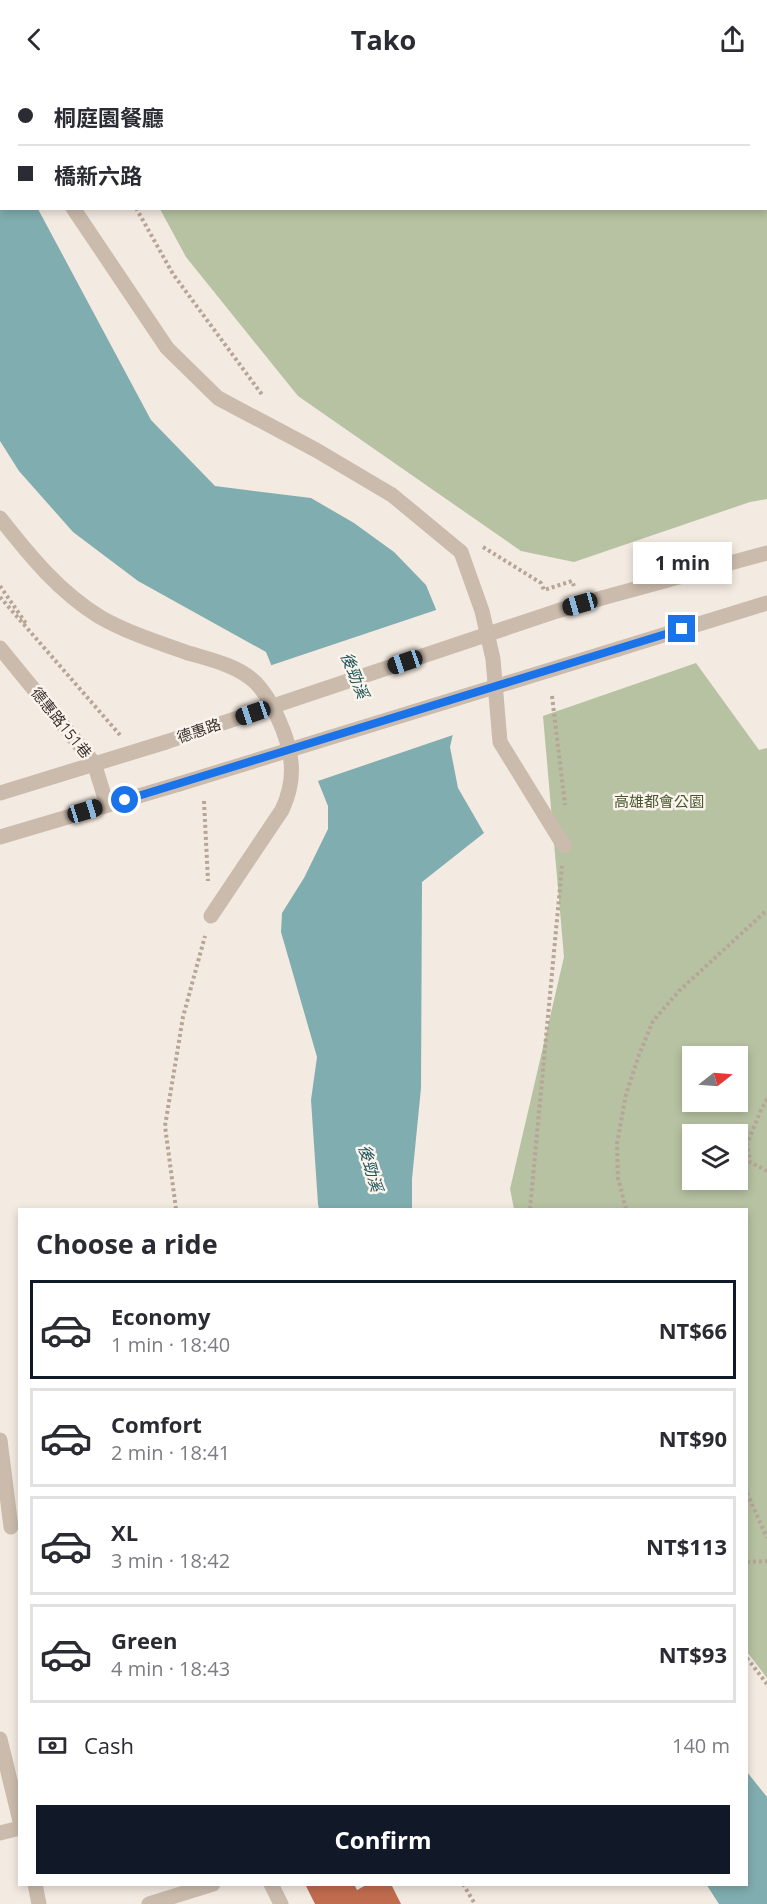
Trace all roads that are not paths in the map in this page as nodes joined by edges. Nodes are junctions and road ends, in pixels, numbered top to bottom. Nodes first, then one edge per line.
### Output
1 (74, 210) edge
2 (0, 518) edge
3 (767, 553) edge
4 (767, 603) edge
5 (0, 648) edge
6 (94, 763) junction
7 (0, 793) edge
8 (106, 805) junction
9 (0, 837) edge
10 (564, 846) road end
11 (211, 916) road end
12 (0, 1440) edge
13 (10, 1528) edge
14 (0, 1739) edge
15 (18, 1813) edge
16 (18, 1828) edge
17 (0, 1833) edge
18 (34, 1886) edge
19 (207, 1886) edge
20 (272, 1886) edge
21 (39, 1904) edge
22 (149, 1904) edge
23 (281, 1904) edge

1 - 10 street
2 - 11 street
3 - 6 street, 德惠路, bridge
4 - 8 street, bridge
5 - 6 street, 德惠路151巷
6 - 7 street, 德惠路
6 - 8 street, 德惠路151巷
8 - 9 street
12 - 13 street
14 - 15 street
16 - 17 street
18 - 21 street
19 - 22 street
20 - 23 street

